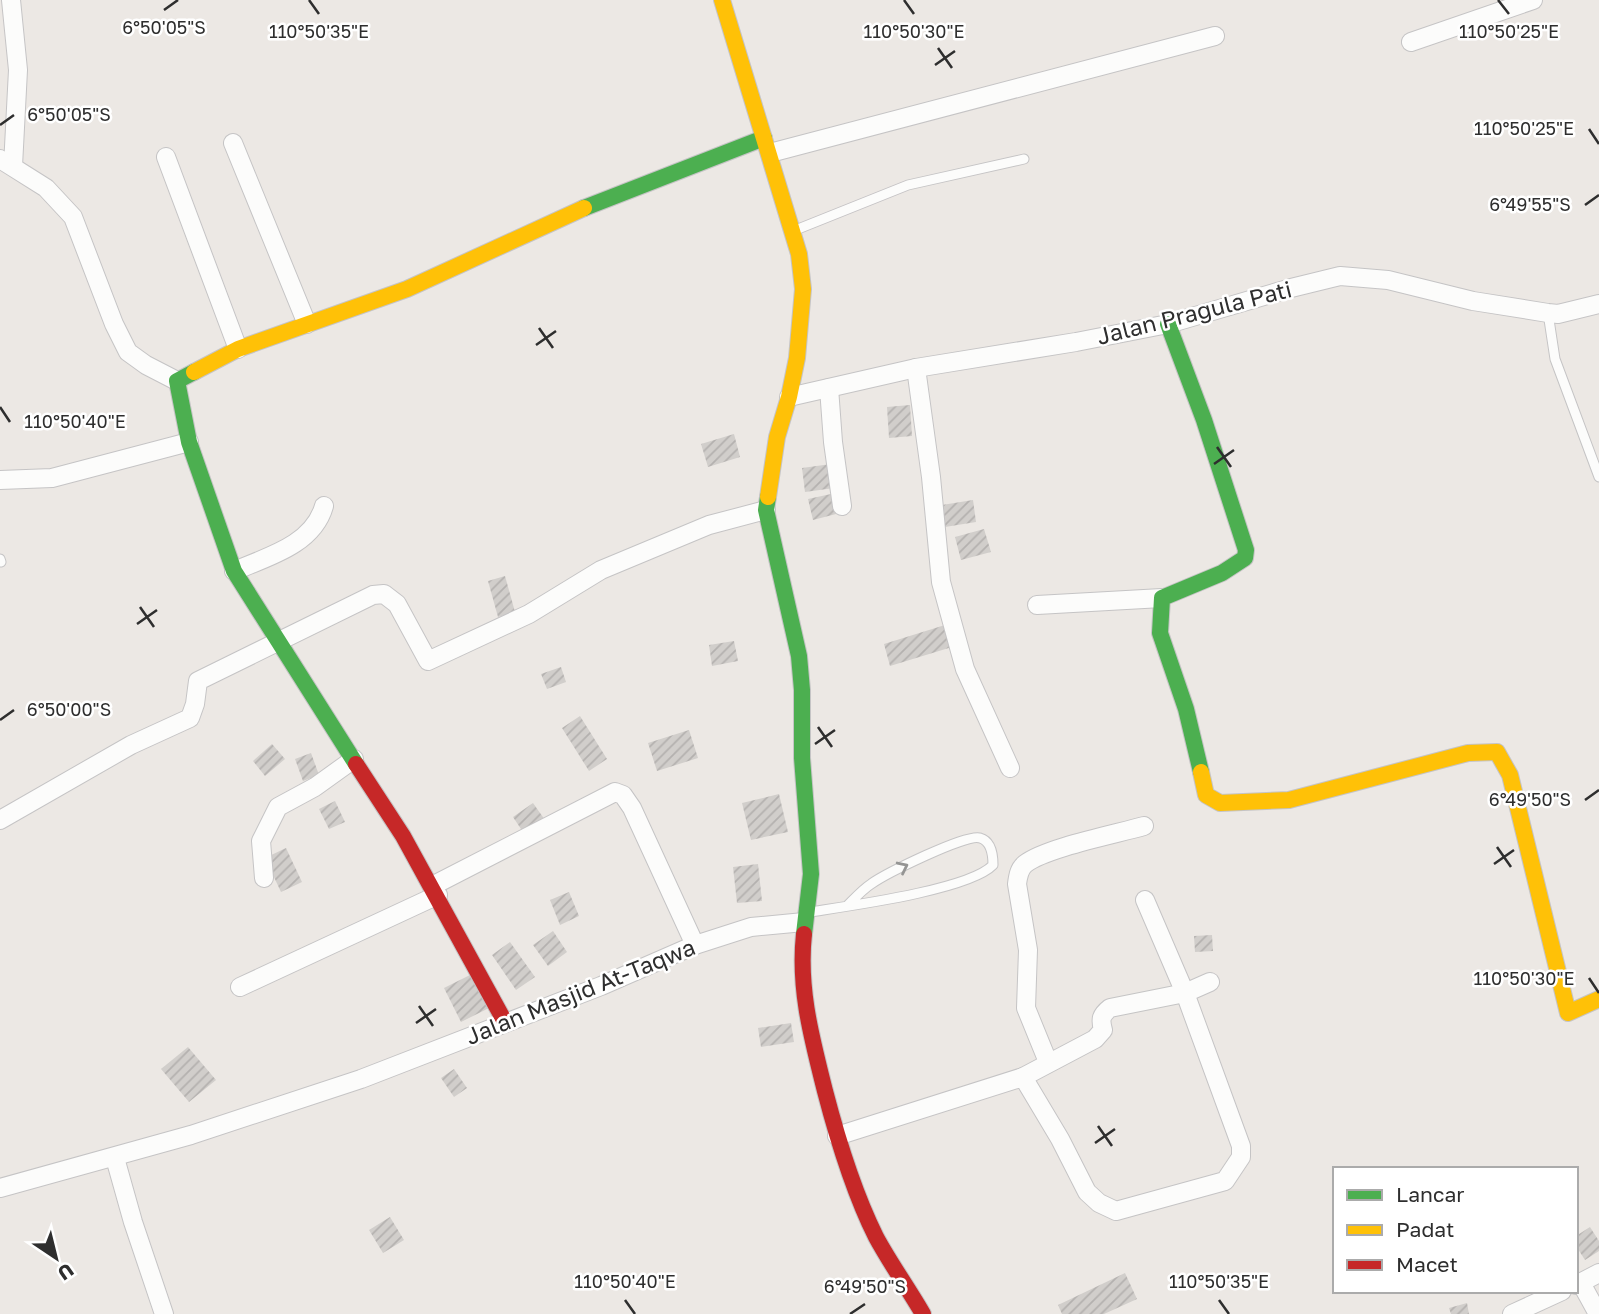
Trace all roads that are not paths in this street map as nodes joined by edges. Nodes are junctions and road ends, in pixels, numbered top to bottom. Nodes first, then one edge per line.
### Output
1 (722, 0) edge
2 (1533, 0) edge
3 (8, 6) edge
4 (1215, 36) dead end
5 (1411, 43) dead end
6 (233, 143) dead end
7 (767, 145) junction
8 (166, 157) dead end
9 (1024, 159) dead end
10 (7, 162) edge
11 (792, 232) junction
12 (1599, 304) edge
13 (1548, 313) junction
14 (307, 324) junction
15 (1168, 324) junction
16 (238, 349) junction
17 (916, 368) junction
18 (177, 381) junction
19 (829, 388) junction
20 (789, 397) junction
21 (189, 442) junction
22 (1599, 477) edge
23 (0, 480) edge
24 (324, 506) dead end
25 (842, 506) dead end
26 (766, 510) junction
27 (234, 571) junction
28 (1162, 598) junction
29 (1037, 605) dead end
30 (277, 641) junction
31 (354, 759) junction
32 (1010, 768) dead end
33 (0, 820) edge
34 (1144, 827) dead end
35 (264, 878) dead end
36 (435, 891) junction
37 (1145, 900) dead end
38 (847, 905) junction
39 (805, 917) junction
40 (695, 945) junction
41 (1210, 982) dead end
42 (240, 987) dead end
43 (1185, 993) junction
44 (1599, 999) edge
45 (505, 1022) junction
46 (1048, 1062) junction
47 (1023, 1077) junction
48 (837, 1136) junction
49 (115, 1158) junction
50 (0, 1188) edge
51 (1599, 1273) edge
52 (1579, 1284) edge
53 (1558, 1293) edge
54 (164, 1314) edge
55 (923, 1314) edge
56 (1512, 1314) edge
57 (1598, 1314) edge

1 - 7 street
2 - 5 street
3 - 10 street
4 - 7 street
6 - 14 street
7 - 11 street
7 - 14 street
8 - 16 street
9 - 11 lane
10 - 18 street
11 - 20 street
12 - 13 street, Jalan Pragula Pati
13 - 15 street, Jalan Pragula Pati
13 - 22 lane
14 - 16 street
15 - 17 street, Jalan Pragula Pati
15 - 28 street
16 - 18 street
17 - 19 street, Jalan Pragula Pati
17 - 32 street
18 - 21 street
19 - 20 street, Jalan Pragula Pati
19 - 25 street
20 - 26 street
21 - 23 street
21 - 27 street
24 - 27 street
26 - 30 street
26 - 39 street
27 - 30 street
28 - 29 street
28 - 44 street
30 - 31 street
30 - 33 street
31 - 35 street
31 - 36 street
34 - 46 street
36 - 40 street
36 - 42 street
36 - 45 street
37 - 43 street
38 -> 38 lane
38 - 39 lane
39 - 40 street, Jalan Masjid At-Taqwa
39 - 48 street
40 - 45 street, Jalan Masjid At-Taqwa
41 - 43 street
43 - 46 street
43 - 47 street
45 - 49 street, Jalan Masjid At-Taqwa
46 - 47 street
47 - 48 street
48 - 55 street
49 - 50 street
49 - 54 street
51 - 52 street
52 - 57 street
53 - 56 street

